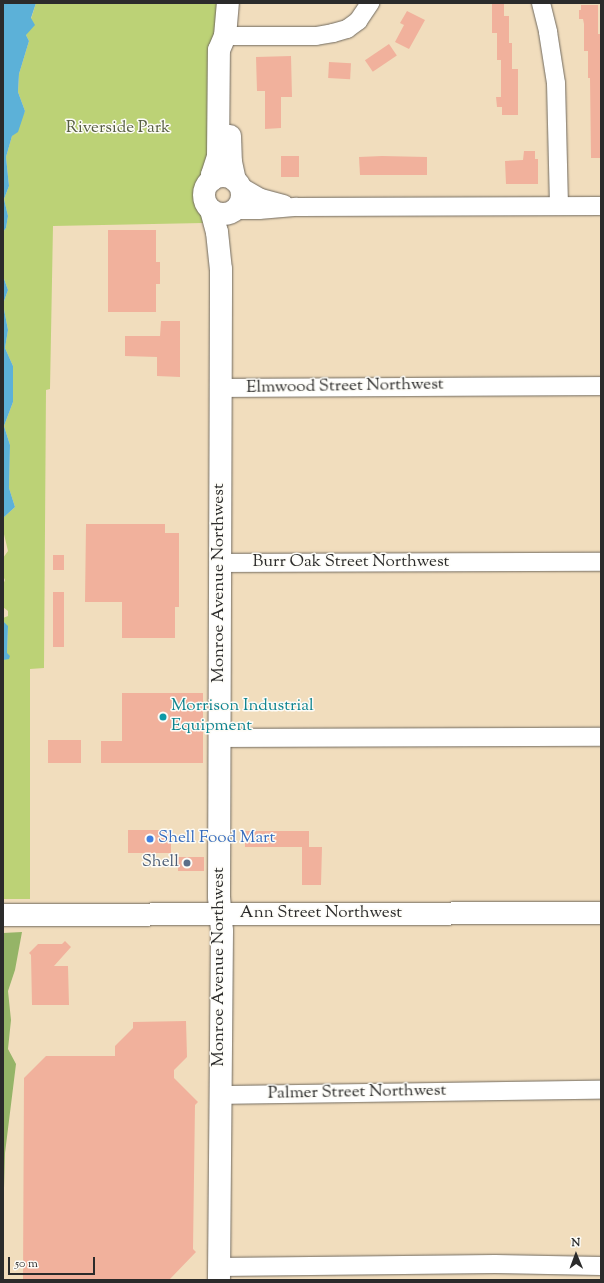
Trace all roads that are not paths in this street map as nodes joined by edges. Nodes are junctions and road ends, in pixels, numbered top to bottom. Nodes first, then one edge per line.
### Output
1 (228, 3) edge
2 (370, 3) edge
3 (541, 3) edge
4 (225, 36) junction
5 (224, 138) junction
6 (212, 180) junction
7 (238, 183) junction
8 (559, 206) junction
9 (601, 206) edge
10 (297, 207) junction
11 (226, 211) junction
12 (601, 386) edge
13 (221, 388) junction
14 (601, 562) edge
15 (220, 563) junction
16 (601, 737) edge
17 (220, 738) junction
18 (601, 913) edge
19 (10, 915) edge
20 (220, 915) junction
21 (601, 1090) edge
22 (221, 1095) junction
23 (601, 1266) edge
24 (219, 1273) edge

1 - 4 main road
2 - 4 street
3 - 8 street
4 - 5 main road
5 - 6 main road
5 - 7 main road
6 - 7 main road
6 - 11 main road
7 - 10 street
7 - 11 main road
8 - 9 street
8 - 10 street
10 - 11 street
11 - 13 main road, Monroe Avenue Northwest
12 - 13 street, Elmwood Street Northwest
13 - 15 main road, Monroe Avenue Northwest
14 - 15 street, Burr Oak Street Northwest
15 - 17 main road, Monroe Avenue Northwest
16 - 17 street
17 - 20 main road, Monroe Avenue Northwest
18 - 20 main road, Ann Street Northwest
19 - 20 main road, Ann Street Northwest
20 - 22 main road, Monroe Avenue Northwest
21 - 22 street, Palmer Street Northwest
22 - 24 main road, Monroe Avenue Northwest
23 - 24 street

